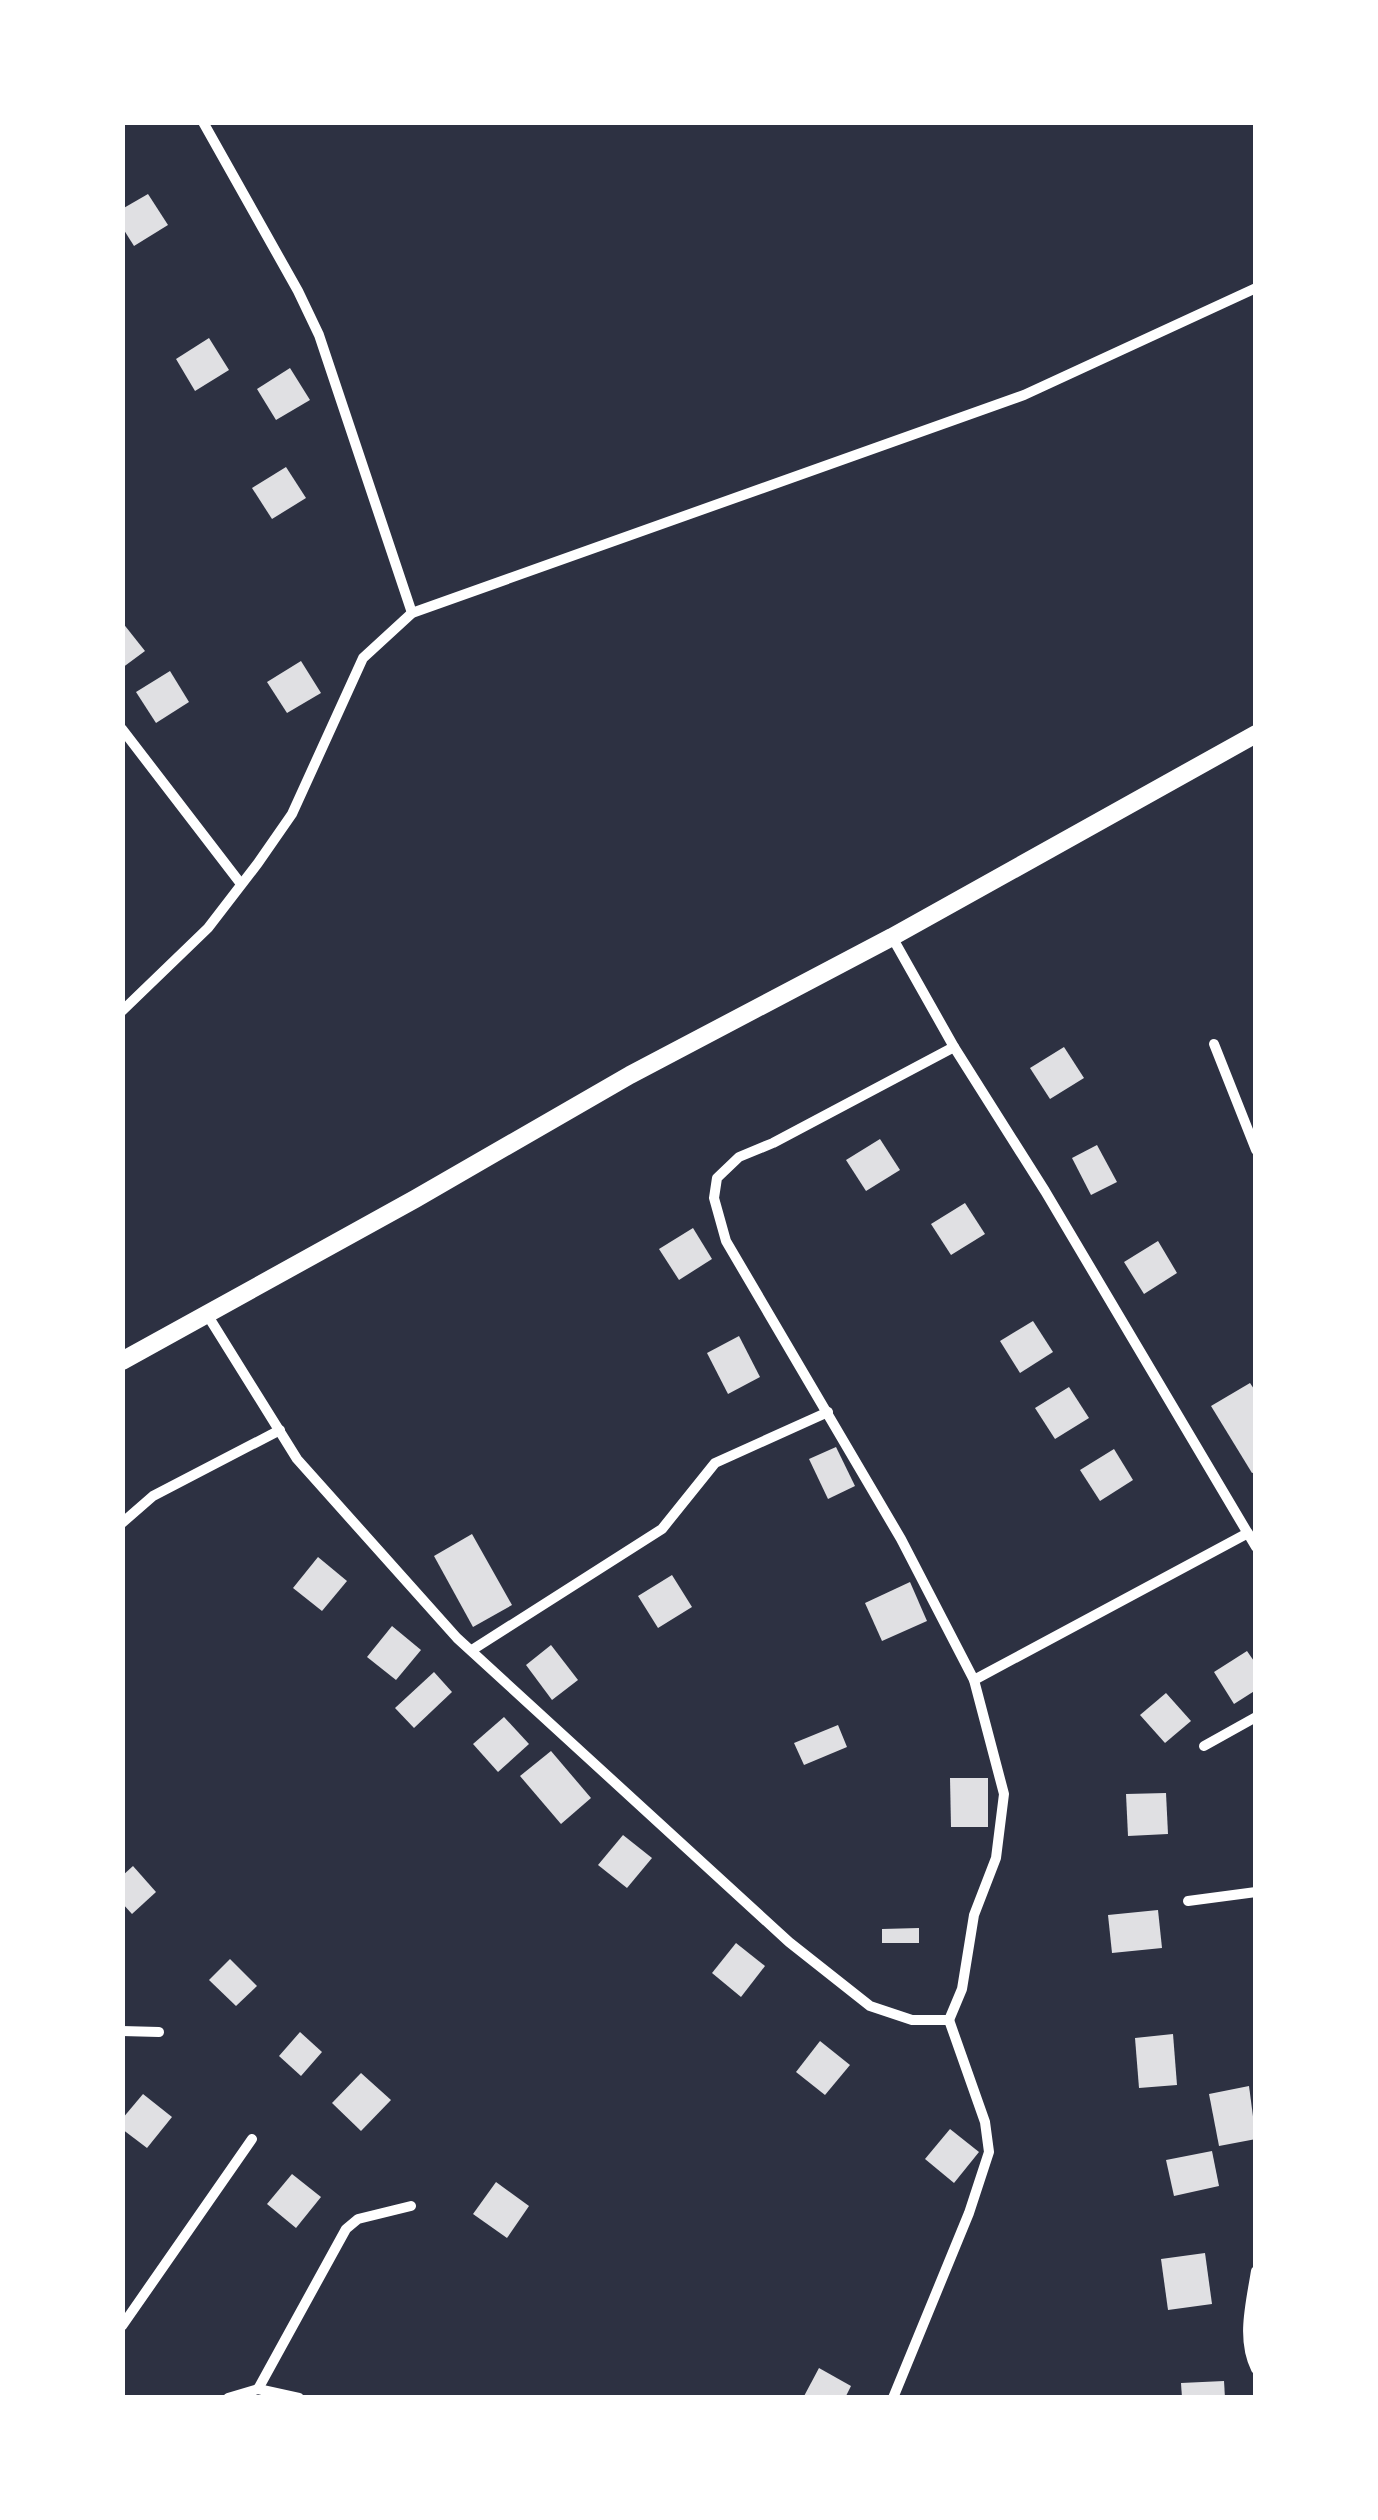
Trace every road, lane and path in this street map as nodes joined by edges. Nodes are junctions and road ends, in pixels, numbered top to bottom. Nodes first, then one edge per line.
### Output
1 (202, 122) edge
2 (1256, 288) edge
3 (412, 614) junction
4 (122, 729) edge
5 (1256, 734) edge
6 (242, 884) junction
7 (892, 936) junction
8 (122, 1011) edge
9 (1214, 1044) dead end
10 (954, 1047) junction
11 (1256, 1150) edge
12 (208, 1316) junction
13 (122, 1361) edge
14 (828, 1412) junction
15 (280, 1430) junction
16 (122, 1523) edge
17 (1248, 1532) junction
18 (1256, 1548) edge
19 (472, 1650) junction
20 (974, 1680) junction
21 (1256, 1717) edge
22 (1204, 1746) dead end
23 (1256, 1892) edge
24 (1188, 1901) dead end
25 (949, 2020) junction
26 (122, 2032) edge
27 (159, 2032) dead end
28 (252, 2139) dead end
29 (411, 2206) dead end
30 (1256, 2271) edge
31 (122, 2326) edge
32 (1256, 2369) edge
33 (258, 2390) junction
34 (228, 2398) edge
35 (299, 2398) edge
36 (893, 2398) edge

1 - 3 street
2 - 3 street
3 - 6 street
4 - 6 street
5 - 7 main road
6 - 8 street
7 - 10 street
7 - 12 main road
9 - 11 street
10 - 14 street
10 - 17 street
12 - 13 main road
12 - 15 street
14 - 19 street
14 - 20 street
15 - 16 street
15 - 19 street
17 - 18 street
17 - 20 street
19 - 25 street
20 - 25 street
21 - 22 street
23 - 24 street
25 - 36 street
26 - 27 street
28 - 31 street
29 - 33 street
30 - 32 street
33 - 34 street
33 - 35 street

